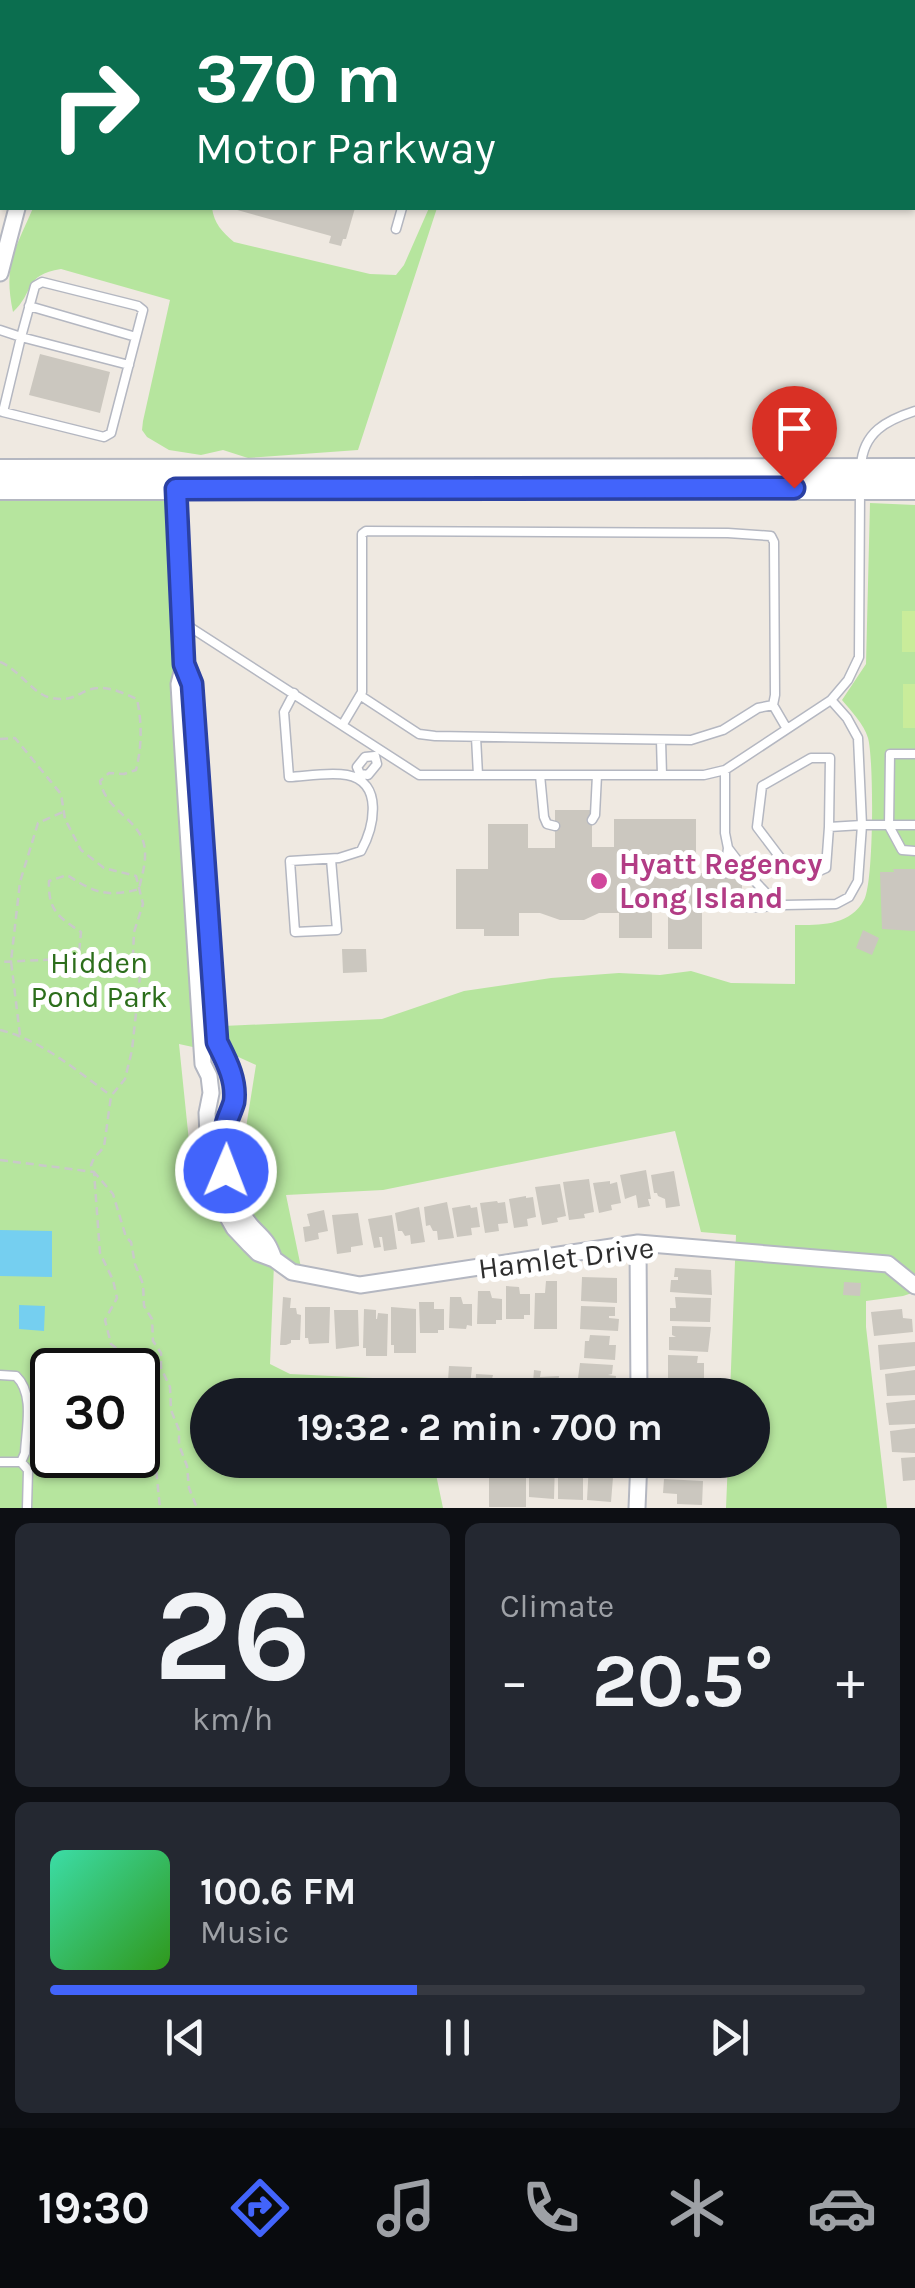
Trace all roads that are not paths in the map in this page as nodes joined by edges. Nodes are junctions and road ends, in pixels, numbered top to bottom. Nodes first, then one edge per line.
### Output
1 (16, 210) edge
2 (401, 210) edge
3 (396, 230) dead end
4 (1, 267) edge
5 (30, 306) junction
6 (0, 330) edge
7 (21, 337) junction
8 (136, 337) junction
9 (129, 365) junction
10 (1, 411) edge
11 (915, 411) edge
12 (915, 469) edge
13 (0, 470) edge
14 (176, 479) junction
15 (861, 479) junction
16 (0, 489) edge
17 (915, 489) edge
18 (182, 622) junction
19 (184, 664) junction
20 (294, 692) junction
21 (361, 696) junction
22 (831, 700) junction
23 (772, 705) junction
24 (343, 724) junction
25 (787, 730) junction
26 (476, 737) junction
27 (660, 740) junction
28 (378, 752) junction
29 (915, 754) edge
30 (725, 770) junction
31 (478, 775) junction
32 (540, 775) junction
33 (597, 775) junction
34 (662, 775) junction
35 (359, 776) junction
36 (592, 820) dead end
37 (862, 825) junction
38 (915, 825) edge
39 (555, 826) dead end
40 (889, 826) junction
41 (828, 827) junction
42 (728, 848) junction
43 (915, 850) edge
44 (331, 859) junction
45 (725, 873) dead end
46 (725, 889) dead end
47 (784, 906) junction
48 (227, 1062) junction
49 (204, 1064) junction
50 (207, 1114) junction
51 (229, 1116) junction
52 (638, 1243) junction
53 (274, 1259) junction
54 (915, 1286) edge
55 (0, 1375) edge
56 (640, 1378) edge
57 (0, 1462) edge
58 (22, 1462) junction
59 (639, 1478) edge
60 (27, 1508) edge
61 (637, 1508) edge

1 - 4 street
2 - 3 lane
5 - 7 lane
5 - 8 lane
5 - 8 lane
6 - 7 lane
7 - 9 lane
7 - 10 lane
8 - 9 lane
9 - 10 lane
11 - 15 lane
12 - 15 main road
13 - 14 main road
14 - 15 main road
14 - 16 main road
14 - 18 street, Hamlet Drive
15 - 17 main road
15 - 22 lane
18 - 19 street, Hamlet Drive
18 - 20 lane
19 - 48 street, Hamlet Drive
19 - 49 street, Hamlet Drive
20 - 24 lane
20 - 35 lane
21 - 23 lane
21 - 24 lane
21 - 26 lane
22 - 25 lane
22 - 37 lane
23 - 25 lane
23 - 27 lane
24 - 28 lane
25 - 30 lane
26 - 27 lane
26 - 31 lane
27 - 34 lane
28 - 31 lane
28 - 35 lane
29 - 40 lane
30 - 34 lane
30 - 42 lane
31 - 32 lane
32 - 33 lane
32 - 39 lane
33 - 34 lane
33 - 36 lane
35 - 44 lane
37 - 40 lane
37 - 41 lane
37 - 47 lane
38 - 40 lane
40 - 43 lane
41 - 41 lane
42 - 45 lane
42 - 47 lane
44 - 44 lane
46 - 47 lane
48 - 49 street
48 - 51 street, Hamlet Drive
49 - 50 street, Hamlet Drive
50 - 51 street
50 - 53 street, Hamlet Drive
51 - 53 street, Hamlet Drive
52 - 53 street, Hamlet Drive
52 - 54 street, Hamlet Drive
52 - 56 street
55 - 58 lane
57 - 58 lane
58 - 60 lane
59 - 61 street

